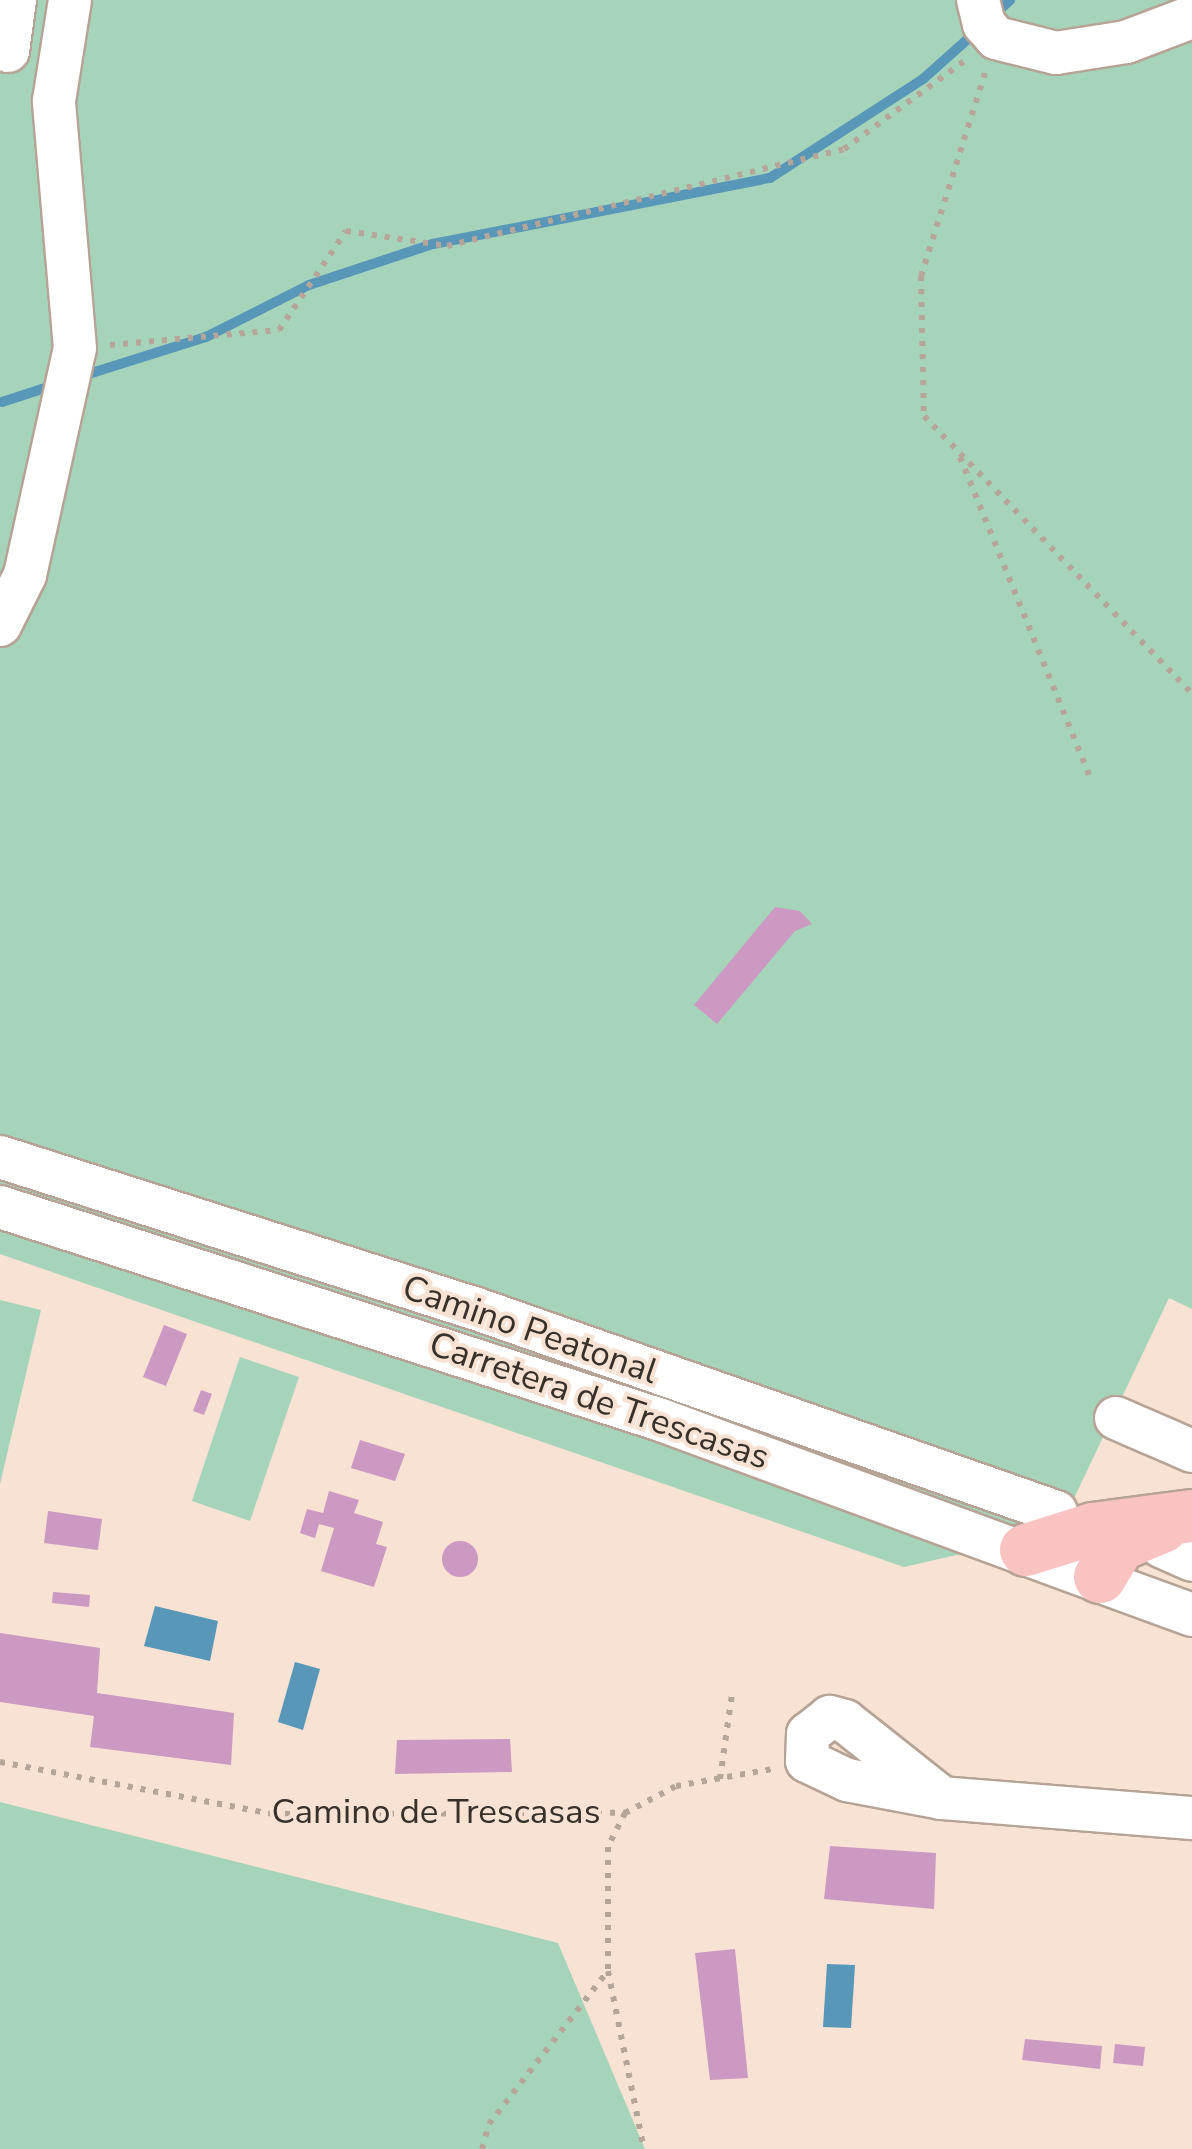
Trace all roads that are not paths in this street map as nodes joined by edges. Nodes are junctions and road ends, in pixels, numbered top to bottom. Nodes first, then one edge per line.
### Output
1 (14, 0) edge
2 (70, 0) edge
3 (978, 0) edge
4 (1192, 18) edge
5 (8, 51) dead end
6 (0, 625) edge
7 (0, 1157) edge
8 (0, 1208) edge
9 (1116, 1418) dead end
10 (1192, 1451) edge
11 (1041, 1531) junction
12 (1184, 1534) edge
13 (1100, 1577) junction
14 (1192, 1615) edge
15 (807, 1761) road end
16 (1192, 1818) edge

1 - 5 street
2 - 6 street
3 - 4 street
7 - 11 street, Camino Peatonal
8 - 11 street, Carretera de Trescasas
9 - 10 street
11 - 12 main road
11 - 13 street, Carretera de Trescasas
12 - 13 main road
13 - 14 street, Carretera de Trescasas
15 - 16 street

